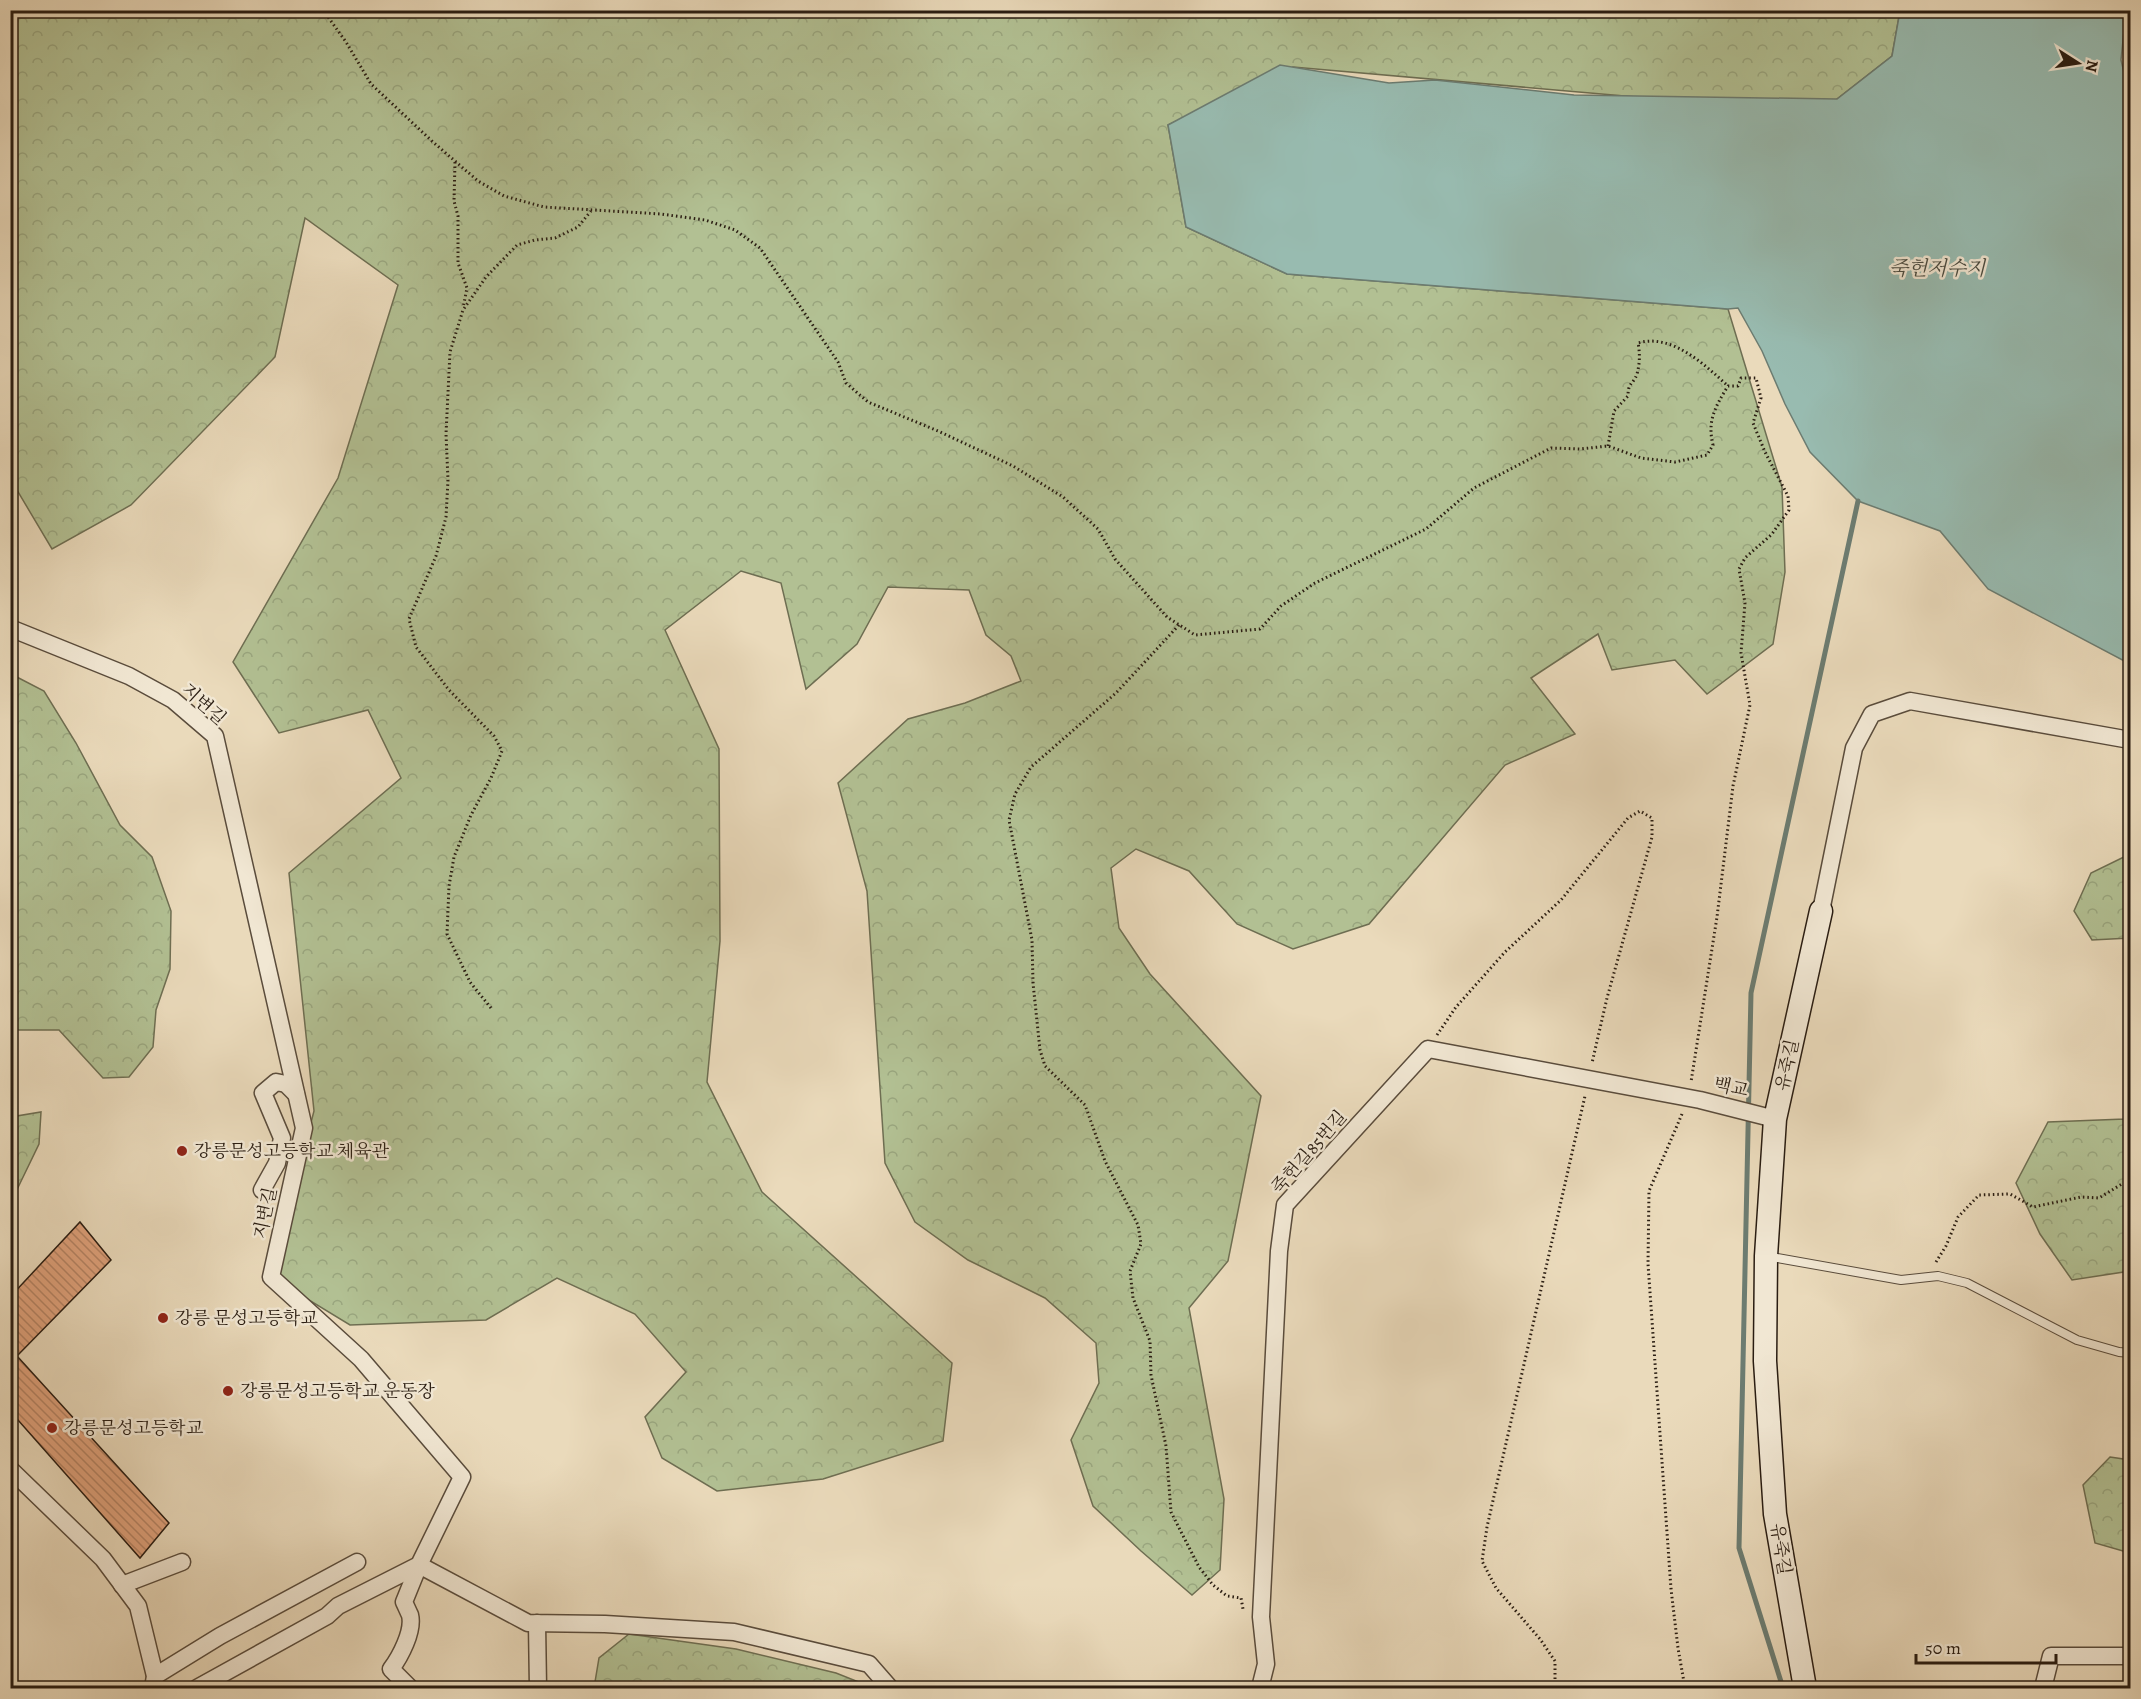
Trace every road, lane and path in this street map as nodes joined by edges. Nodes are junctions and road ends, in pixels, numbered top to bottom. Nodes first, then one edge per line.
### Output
1 (323, 10) edge
2 (455, 162) junction
3 (591, 211) junction
4 (462, 310) junction
5 (1728, 386) junction
6 (1608, 446) junction
7 (1179, 625) junction
8 (10, 628) edge
9 (2130, 741) edge
10 (1821, 911) joint
11 (491, 1008) dead end
12 (1428, 1049) junction
13 (1588, 1078) junction
14 (296, 1094) junction
15 (1694, 1099) junction
16 (1764, 1116) junction
17 (2130, 1179) edge
18 (262, 1190) dead end
19 (1766, 1256) junction
20 (1916, 1279) junction
21 (2130, 1353) edge
22 (10, 1469) edge
23 (182, 1562) dead end
24 (357, 1562) dead end
25 (419, 1565) junction
26 (123, 1585) junction
27 (1261, 1617) junction
28 (537, 1623) junction
29 (2130, 1656) edge
30 (154, 1682) edge
31 (198, 1689) edge
32 (410, 1689) edge
33 (538, 1689) edge
34 (890, 1689) edge
35 (1260, 1689) edge
36 (1555, 1689) edge
37 (1686, 1689) edge
38 (1805, 1689) edge
39 (2043, 1689) edge

1 - 2 path
2 - 3 path
2 - 4 path
3 - 4 path
3 - 7 path
4 - 11 path
5 - 6 path
5 - 6 path
5 - 15 path
6 - 7 path
7 - 27 path
8 - 14 street, 지변길
9 - 10 street, 유죽길
10 - 16 street, 유죽길
12 - 13 street
12 - 13 path
12 - 27 street, 죽헌길85번길
13 - 15 street
13 - 36 path
14 - 18 street
14 - 25 street, 지변길
15 - 16 street, 백교
15 - 37 path
16 - 19 street, 유죽길
17 - 20 path
19 - 20 lane
19 - 38 street, 유죽길
20 - 21 lane
22 - 26 street
23 - 26 street
24 - 30 street
25 - 28 street
25 - 31 street
25 - 32 street
26 - 30 street
27 - 35 street, 죽헌길85번길
28 - 33 street
28 - 34 street
29 - 39 street

